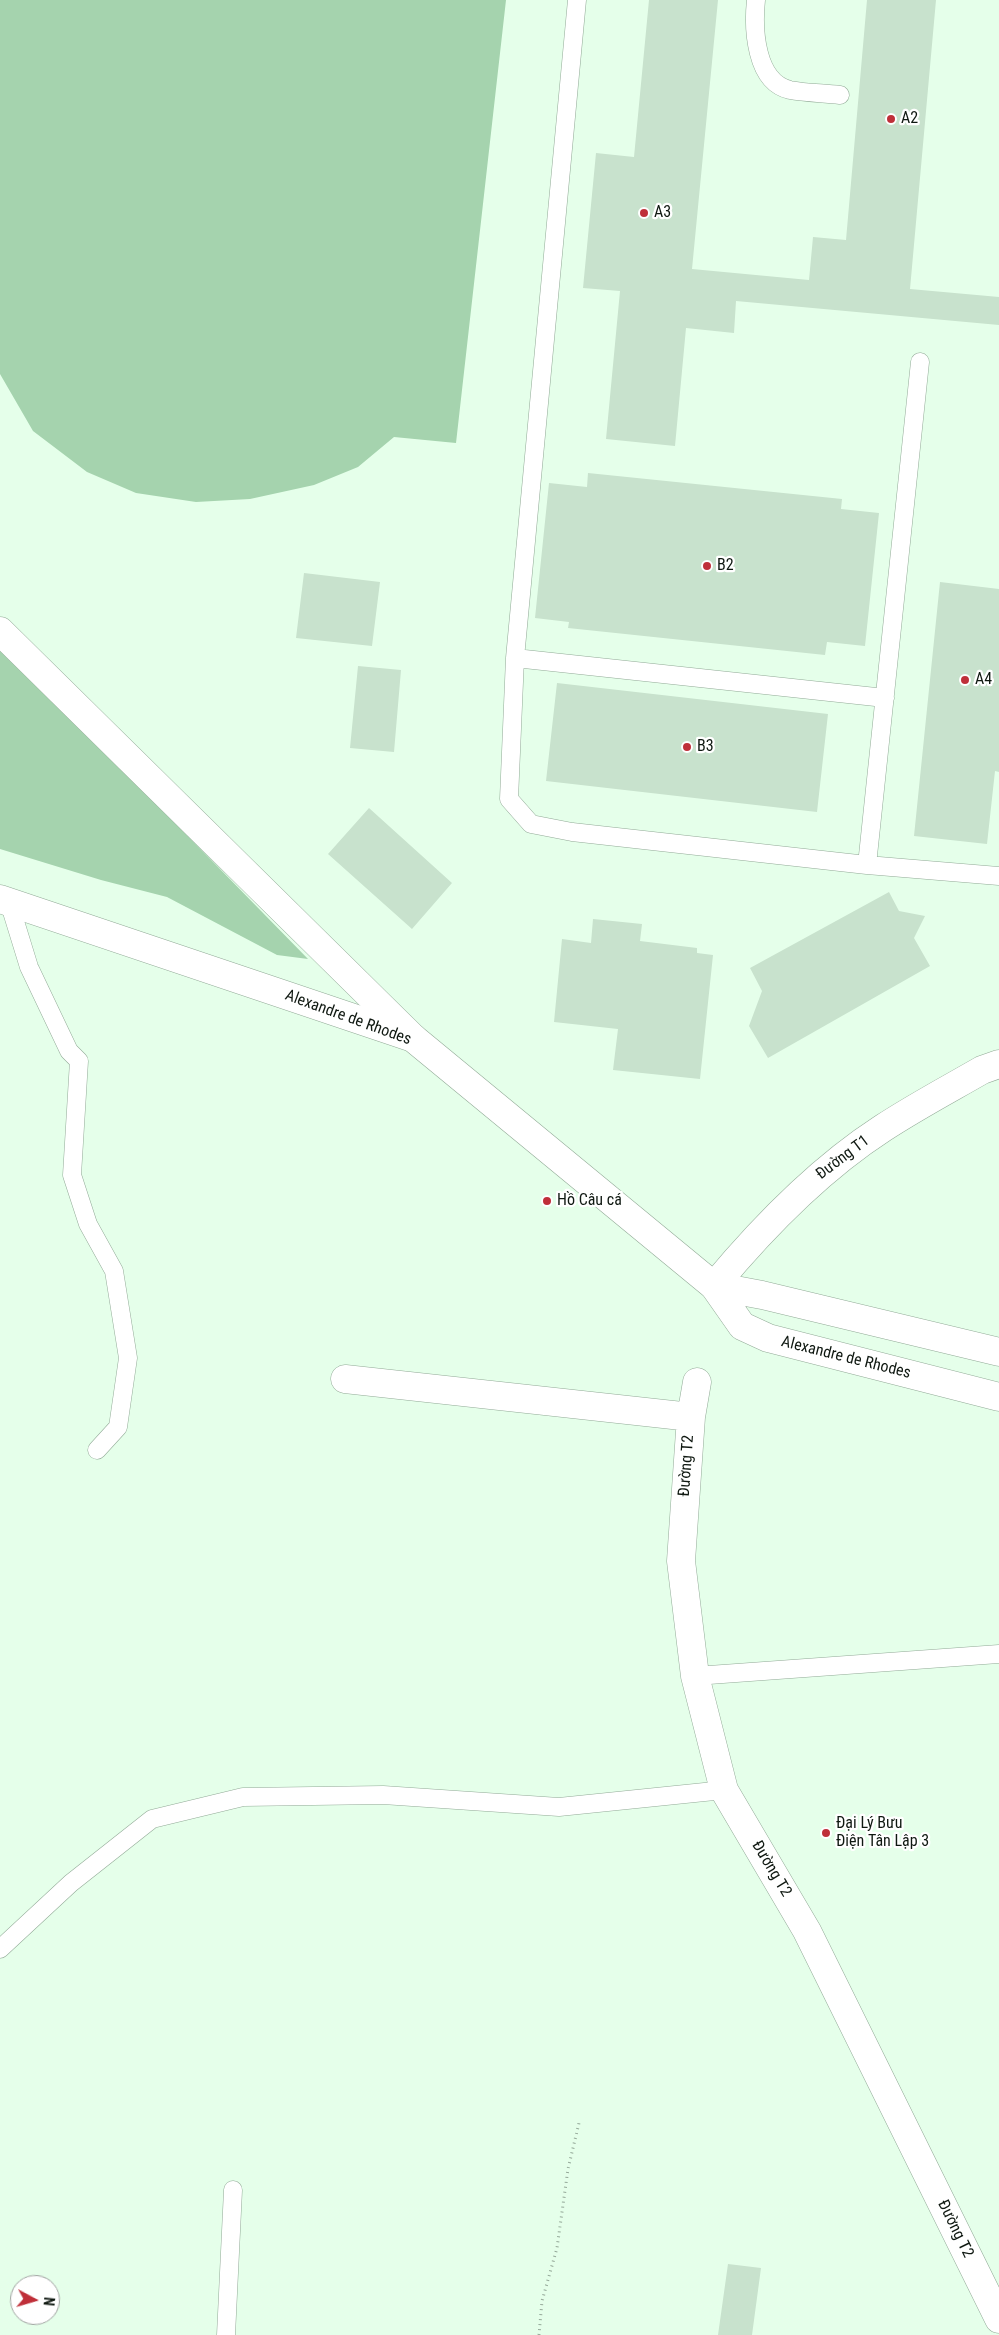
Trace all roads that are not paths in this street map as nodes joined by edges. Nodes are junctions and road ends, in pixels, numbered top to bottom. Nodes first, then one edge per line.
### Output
1 (577, 0) edge
2 (756, 0) edge
3 (840, 95) dead end
4 (920, 362) dead end
5 (0, 631) edge
6 (515, 658) junction
7 (885, 698) junction
8 (867, 865) junction
9 (999, 876) edge
10 (5, 900) edge
11 (413, 1038) junction
12 (999, 1064) edge
13 (714, 1286) junction
14 (999, 1352) edge
15 (345, 1379) dead end
16 (697, 1382) dead end
17 (999, 1397) edge
18 (691, 1417) junction
19 (97, 1450) dead end
20 (999, 1654) edge
21 (695, 1676) junction
22 (724, 1790) junction
23 (0, 1949) edge
24 (232, 2190) dead end
25 (999, 2319) edge
26 (226, 2335) edge

1 - 6 lane
2 - 3 lane
4 - 7 lane
5 - 11 street
6 - 7 lane
6 - 8 lane
7 - 8 lane
8 - 9 lane
10 - 11 street, Alexandre de Rhodes
10 - 19 lane
11 - 13 street, Alexandre de Rhodes
12 - 13 street, Đường T1
13 - 14 street, Alexandre de Rhodes
13 - 17 street, Alexandre de Rhodes
15 - 18 street
16 - 18 street, Đường T2
18 - 21 street, Đường T2
20 - 21 lane
21 - 22 street, Đường T2
22 - 23 lane
22 - 25 street, Đường T2
24 - 26 lane

